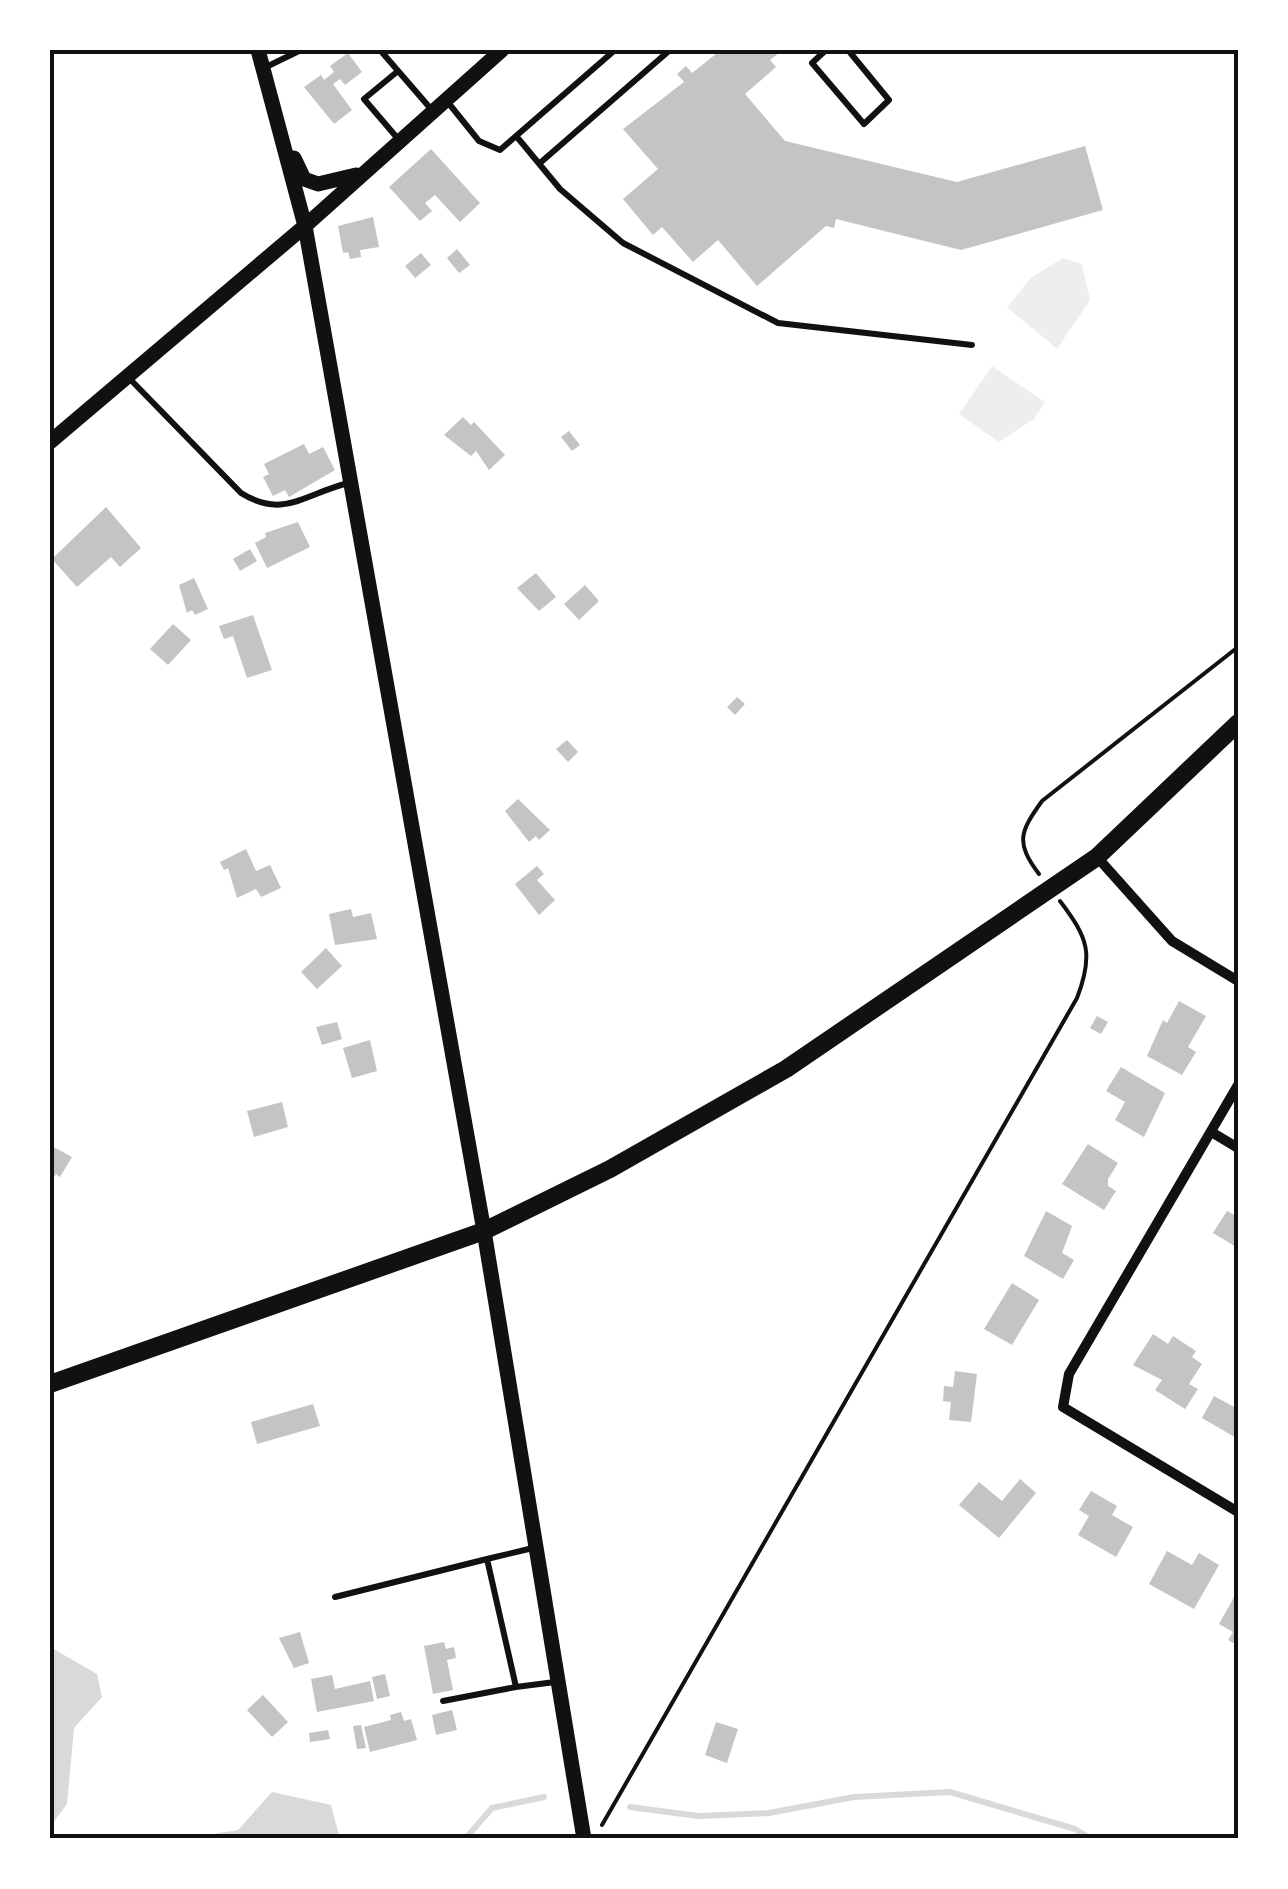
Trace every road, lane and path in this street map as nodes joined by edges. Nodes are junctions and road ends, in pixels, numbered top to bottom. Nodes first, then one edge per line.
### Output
1 (258, 50) edge
2 (300, 50) edge
3 (380, 50) edge
4 (502, 50) edge
5 (614, 50) edge
6 (670, 50) edge
7 (826, 50) edge
8 (848, 50) edge
9 (263, 68) junction
10 (398, 71) junction
11 (439, 105) junction
12 (279, 129) junction
13 (517, 137) junction
14 (399, 140) junction
15 (540, 163) junction
16 (360, 174) junction
17 (304, 226) junction
18 (972, 345) dead end
19 (128, 376) junction
20 (50, 442) edge
21 (350, 483) junction
22 (1238, 647) edge
23 (1238, 723) edge
24 (1097, 857) junction
25 (1049, 887) junction
26 (1238, 980) edge
27 (1238, 1085) edge
28 (1213, 1133) junction
29 (1238, 1148) edge
30 (484, 1231) junction
31 (50, 1384) edge
32 (1238, 1512) edge
33 (534, 1548) junction
34 (487, 1559) junction
35 (336, 1597) dead end
36 (556, 1682) junction
37 (516, 1687) junction
38 (444, 1701) dead end
39 (602, 1824) dead end
40 (584, 1839) edge

1 - 9 street
2 - 9 lane
3 - 10 lane
4 - 11 street
5 - 13 lane
6 - 15 lane
7 - 8 lane
9 - 12 street
10 - 11 lane
10 - 14 lane
11 - 13 lane
11 - 14 street
12 - 16 street
12 - 17 street
13 - 15 lane
14 - 16 street
15 - 18 lane
16 - 17 street
17 - 19 street
17 - 21 street
19 - 20 street
19 - 21 lane
21 - 30 street
22 - 25 path
23 - 24 main road
24 - 25 main road
24 - 26 street
25 - 30 main road
25 - 39 path
27 - 28 street
28 - 29 street
28 - 32 street
30 - 31 main road
30 - 33 street
33 - 34 lane
33 - 36 street
34 - 35 lane
34 - 37 lane
36 - 37 lane
36 - 40 street
37 - 38 lane

